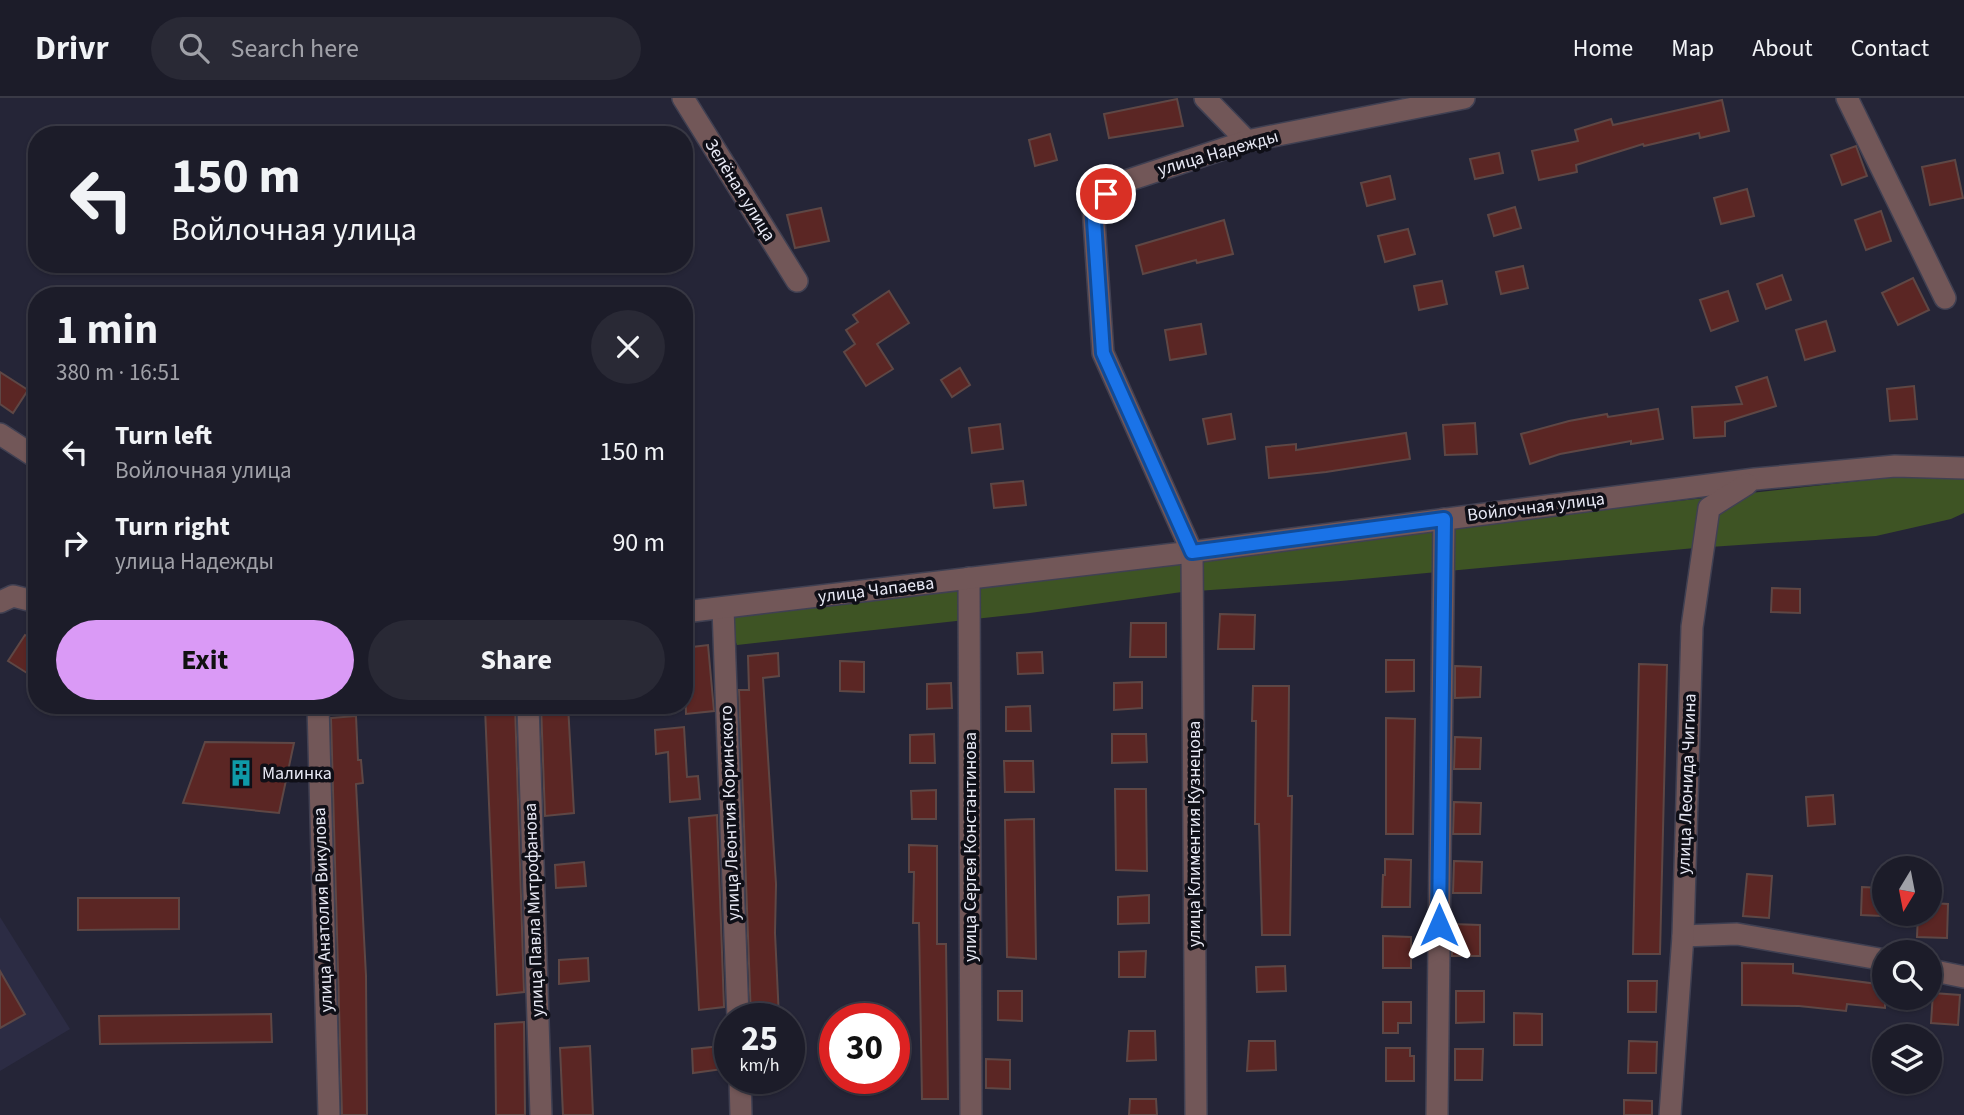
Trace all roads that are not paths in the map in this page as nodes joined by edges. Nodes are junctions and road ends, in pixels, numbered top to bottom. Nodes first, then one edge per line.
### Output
1 (683, 98) edge
2 (1205, 98) edge
3 (1464, 98) edge
4 (1847, 98) edge
5 (1247, 141) junction
6 (797, 281) dead end
7 (1945, 298) dead end
8 (0, 434) edge
9 (28, 452) edge
10 (1964, 468) edge
11 (1755, 479) junction
12 (1444, 519) junction
13 (1192, 552) junction
14 (1067, 567) joint
15 (969, 578) junction
16 (28, 600) edge
17 (0, 602) edge
18 (723, 608) junction
19 (693, 611) edge
20 (318, 714) edge
21 (528, 714) edge
22 (1683, 936) junction
23 (1872, 958) edge
24 (1942, 972) edge
25 (1964, 977) edge
26 (736, 1003) edge
27 (740, 1094) edge
28 (330, 1115) edge
29 (541, 1115) edge
30 (741, 1115) edge
31 (971, 1115) edge
32 (1196, 1115) edge
33 (1437, 1115) edge
34 (1670, 1115) edge

1 - 6 street, Зелёная улица
2 - 5 street
3 - 5 street, улица Надежды
4 - 7 street
5 - 13 street, улица Надежды
8 - 9 street
10 - 11 street, Войлочная улица
11 - 12 street, Войлочная улица
11 - 22 street, улица Леонида Чигина
12 - 13 street, Войлочная улица
12 - 33 street
13 - 14 street, Войлочная улица
13 - 32 street, улица Климентия Кузнецова
14 - 15 street, улица Чапаева
15 - 18 street, улица Чапаева
15 - 31 street, улица Сергея Константинова
16 - 17 street
18 - 19 street, улица Чапаева
18 - 26 street, улица Леонтия Коринского
20 - 28 street, улица Анатолия Викулова
21 - 29 street, улица Павла Митрофанова
22 - 23 street
22 - 34 street, улица Леонида Чигина
24 - 25 street
27 - 30 street

